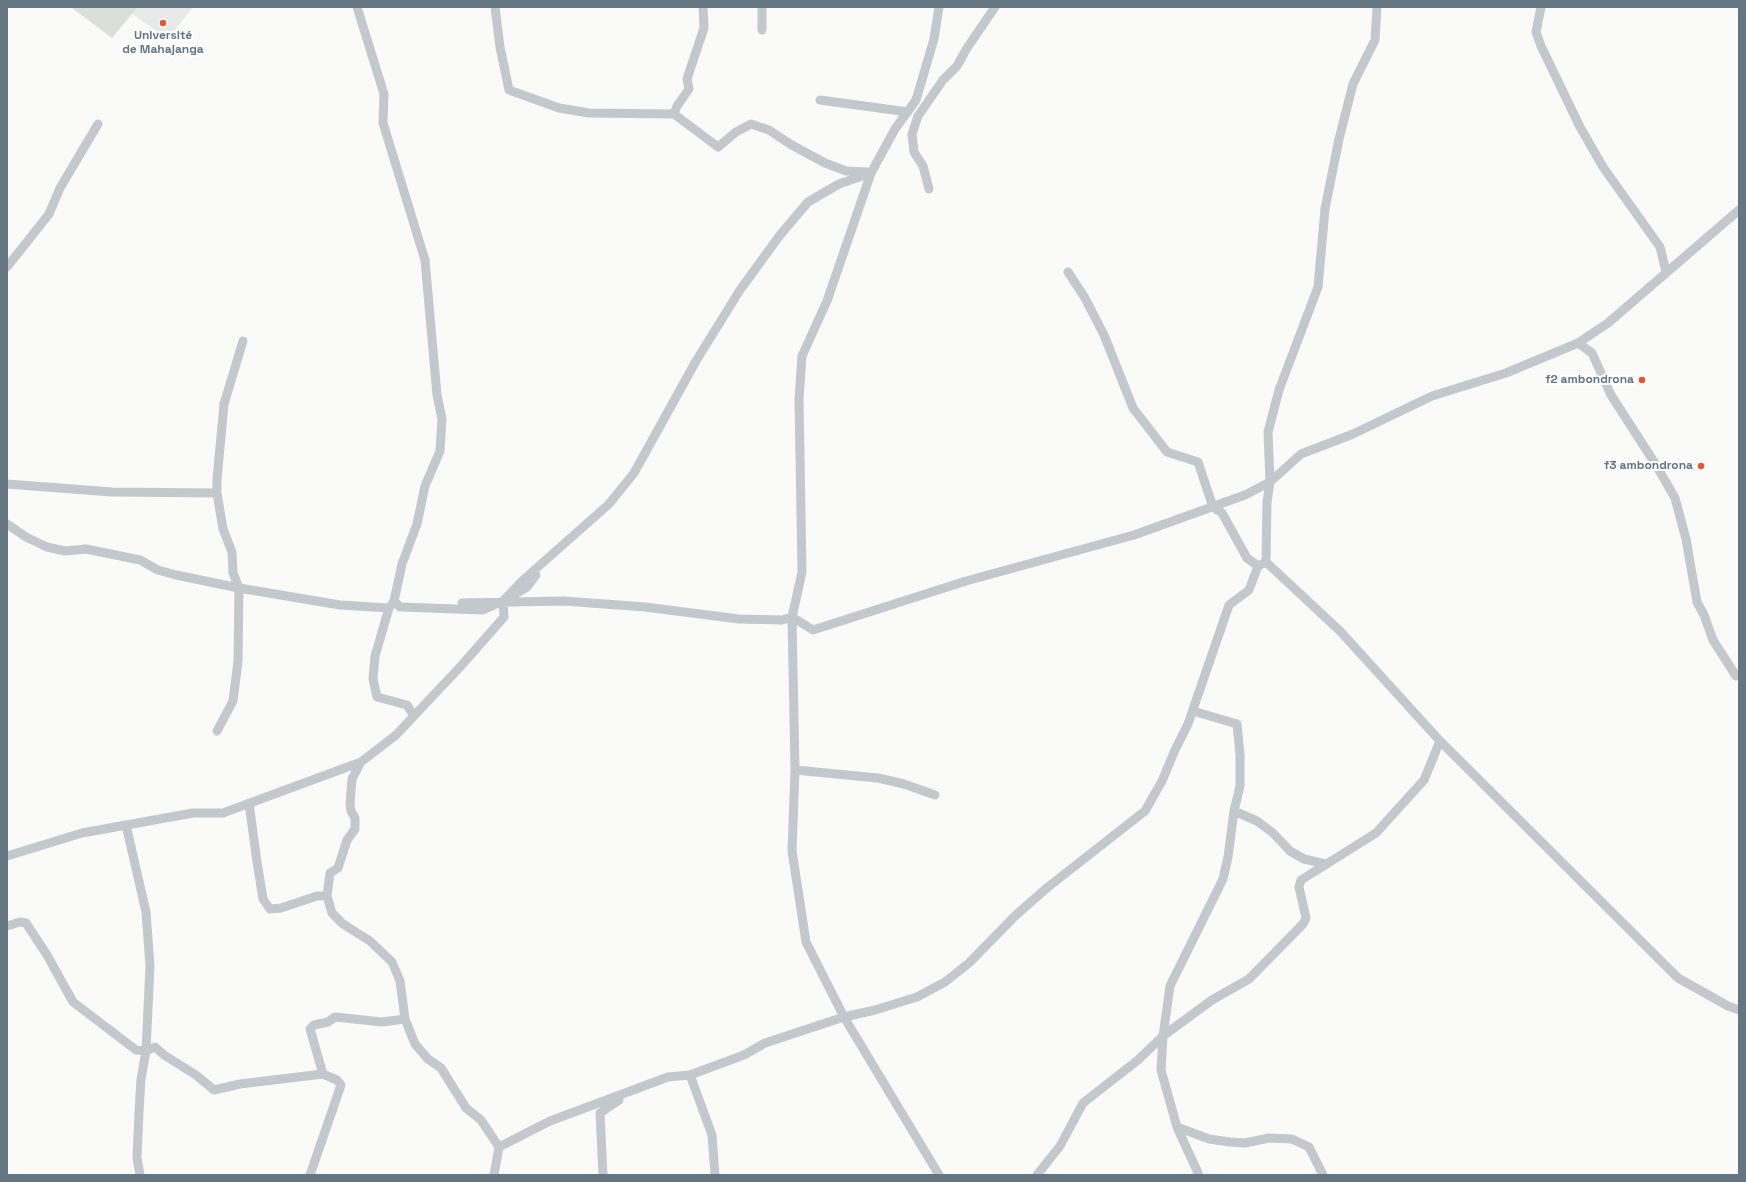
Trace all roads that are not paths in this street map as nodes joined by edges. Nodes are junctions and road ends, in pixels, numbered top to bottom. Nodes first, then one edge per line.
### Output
1 (357, 7) edge
2 (495, 7) edge
3 (703, 7) edge
4 (762, 7) edge
5 (939, 7) edge
6 (995, 7) edge
7 (1378, 7) edge
8 (1542, 7) edge
9 (762, 30) dead end
10 (820, 100) dead end
11 (908, 112) junction
12 (674, 114) junction
13 (98, 124) dead end
14 (871, 173) junction
15 (929, 189) dead end
16 (1739, 210) edge
17 (7, 267) edge
18 (1068, 272) dead end
19 (1666, 272) junction
20 (243, 341) dead end
21 (1578, 342) junction
22 (1270, 482) junction
23 (7, 484) edge
24 (217, 493) junction
25 (1213, 507) junction
26 (7, 524) edge
27 (1262, 564) junction
28 (239, 588) junction
29 (503, 601) junction
30 (462, 602) dead end
31 (392, 605) junction
32 (792, 617) junction
33 (1736, 676) dead end
34 (1193, 711) junction
35 (414, 716) junction
36 (217, 731) dead end
37 (1440, 741) junction
38 (362, 762) junction
39 (795, 770) junction
40 (935, 795) dead end
41 (249, 803) junction
42 (1234, 811) junction
43 (126, 825) junction
44 (7, 856) edge
45 (1326, 864) junction
46 (327, 896) junction
47 (7, 926) edge
48 (1739, 1010) edge
49 (844, 1017) junction
50 (405, 1019) junction
51 (1163, 1036) junction
52 (146, 1051) junction
53 (323, 1074) junction
54 (690, 1076) junction
55 (628, 1093) junction
56 (1177, 1127) junction
57 (499, 1147) junction
58 (140, 1175) edge
59 (310, 1175) edge
60 (494, 1175) edge
61 (604, 1175) edge
62 (715, 1175) edge
63 (939, 1175) edge
64 (1037, 1175) edge
65 (1199, 1175) edge
66 (1323, 1175) edge

1 - 31 street
2 - 12 street
3 - 12 street
4 - 9 street
5 - 11 street
6 - 15 street
7 - 22 street
8 - 19 street
10 - 11 street
11 - 14 street
12 - 14 street
13 - 17 street
14 - 29 street
14 - 32 street
16 - 19 street
18 - 25 street
19 - 21 street
20 - 24 street
21 - 22 street
21 - 33 street
22 - 25 street
22 - 27 street
23 - 24 street
24 - 28 street
25 - 27 street
25 - 32 street
26 - 28 street
27 - 34 street
27 - 37 street
28 - 31 street
28 - 36 street
29 - 30 street
29 - 31 street
29 - 32 street
29 - 35 street
31 - 35 street
32 - 39 street
34 - 42 street
34 - 49 street
35 - 38 street
37 - 45 street
37 - 48 street
38 - 41 street
38 - 46 street
39 - 40 street
39 - 49 street
41 - 43 street
41 - 46 street
42 - 45 street
42 - 51 street
43 - 44 street
43 - 52 street
45 - 51 street
46 - 50 street
47 - 52 street
49 - 54 street
49 - 63 street
50 - 53 street
50 - 57 street
51 - 56 street
51 - 64 street
52 - 53 street
52 - 58 street
53 - 59 street
54 - 55 street
54 - 62 street
55 - 57 street
55 - 61 street
56 - 65 street
56 - 66 street
57 - 60 street

